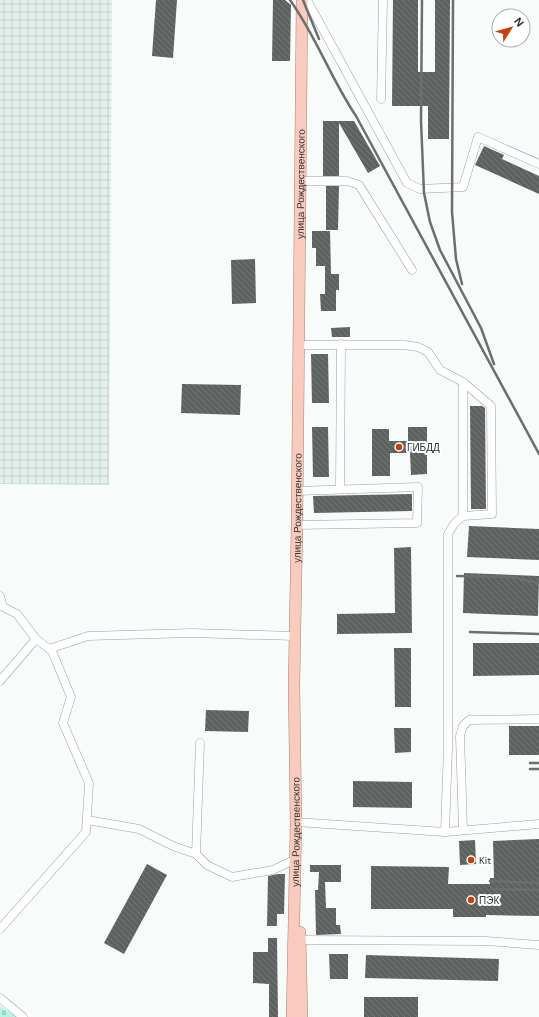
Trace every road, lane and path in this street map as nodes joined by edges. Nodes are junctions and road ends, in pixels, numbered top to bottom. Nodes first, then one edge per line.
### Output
1 (302, 0) edge
2 (307, 0) edge
3 (383, 0) edge
4 (381, 98) dead end
5 (539, 164) edge
6 (300, 181) junction
7 (412, 270) dead end
8 (341, 344) junction
9 (298, 345) junction
10 (463, 382) junction
11 (340, 489) junction
12 (296, 492) junction
13 (463, 516) junction
14 (297, 525) junction
15 (0, 596) edge
16 (294, 636) junction
17 (36, 639) junction
18 (49, 649) junction
19 (0, 681) edge
20 (539, 719) edge
21 (200, 743) dead end
22 (87, 820) junction
23 (296, 822) junction
24 (539, 824) edge
25 (462, 829) junction
26 (446, 832) junction
27 (196, 854) junction
28 (294, 860) junction
29 (0, 929) edge
30 (300, 940) junction
31 (539, 945) edge
32 (0, 998) edge
33 (23, 1017) edge
34 (292, 1017) edge
35 (302, 1017) edge

1 - 6 main road, улица Рождественского
2 - 5 street
3 - 4 street
6 - 7 street
6 - 9 main road, улица Рождественского
8 - 9 street
8 - 10 street
8 - 11 street
9 - 12 main road, улица Рождественского
10 - 13 street
10 - 13 street
11 - 12 street
11 - 14 street
12 - 14 main road, улица Рождественского
13 - 26 street
14 - 16 main road, улица Рождественского
15 - 17 street
16 - 18 street
16 - 23 main road, улица Рождественского
17 - 18 street
17 - 19 street
18 - 22 street
20 - 25 street
21 - 27 street
22 - 27 street
22 - 29 street
23 - 26 street
23 - 28 main road, улица Рождественского
23 - 30 main road
24 - 25 street
25 - 26 street
27 - 28 street
28 - 34 main road, улица Рождественского
30 - 31 street
30 - 35 main road
32 - 33 street

